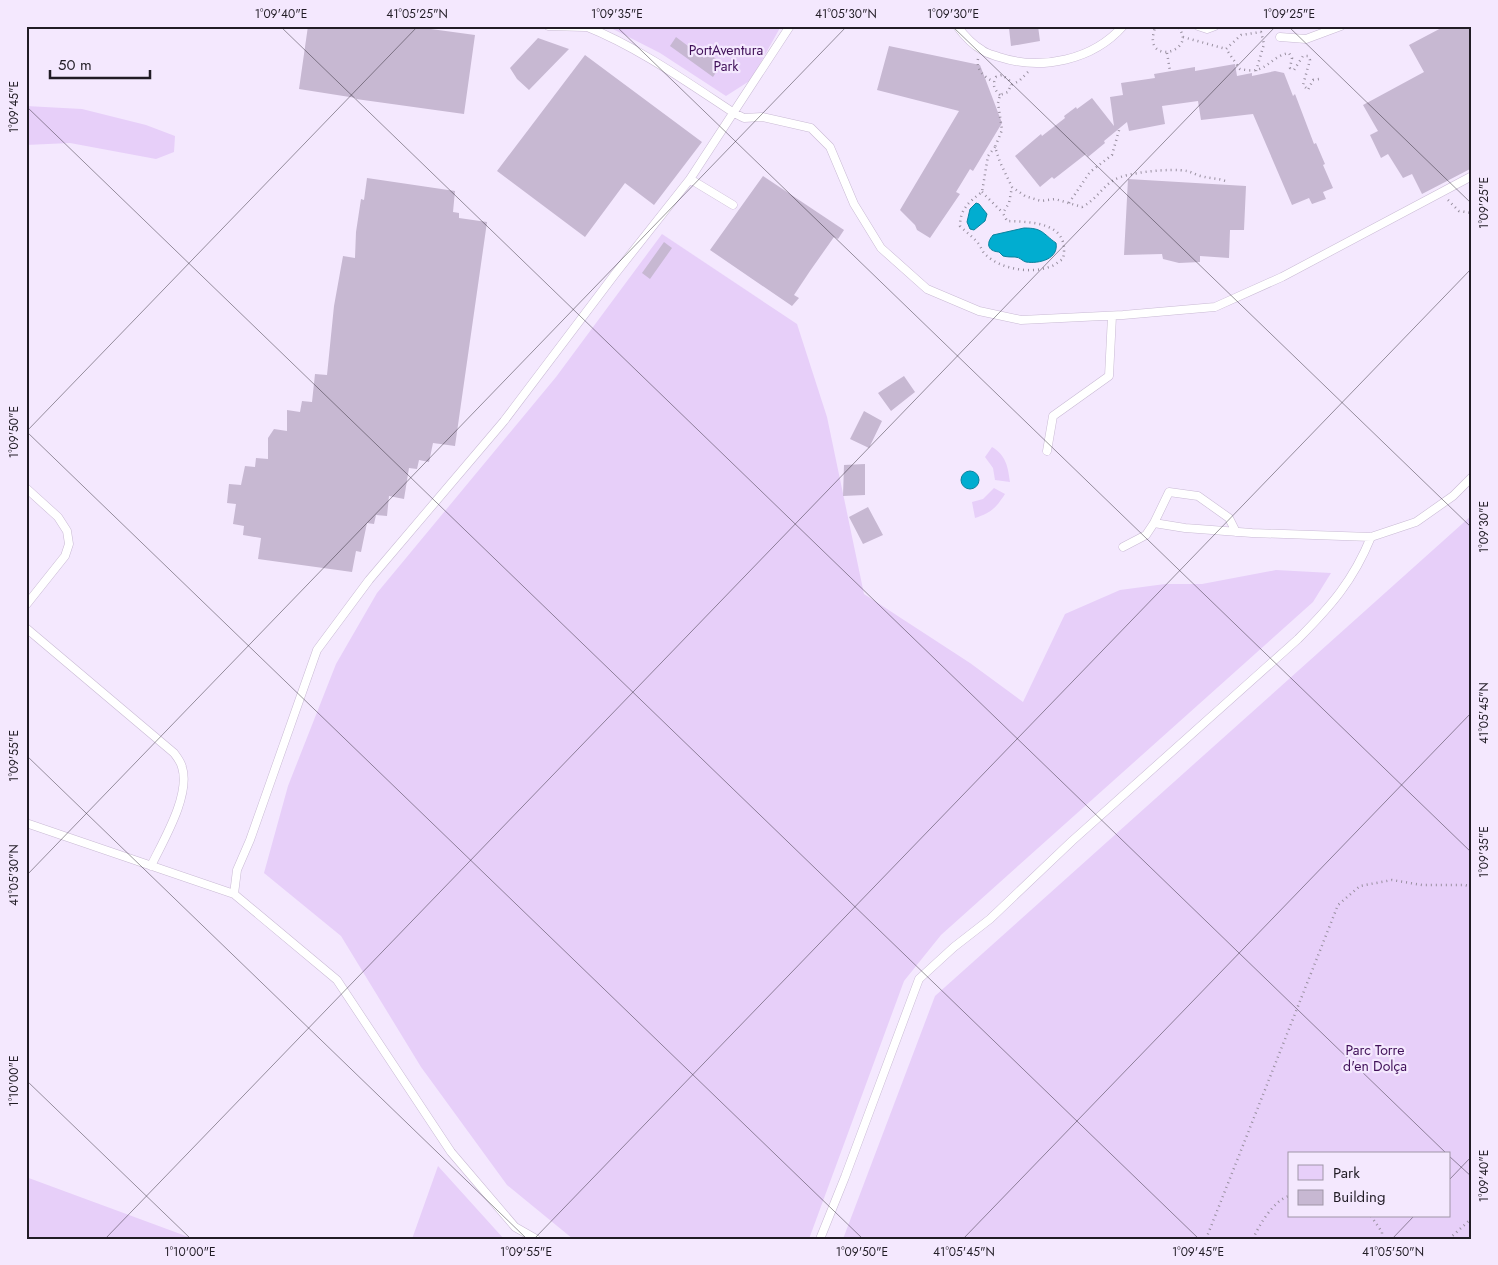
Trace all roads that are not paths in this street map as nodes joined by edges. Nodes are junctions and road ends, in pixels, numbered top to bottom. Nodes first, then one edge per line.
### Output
1 (548, 26) edge
2 (585, 26) edge
3 (790, 26) edge
4 (957, 26) edge
5 (1123, 26) edge
6 (1198, 26) edge
7 (1215, 26) edge
8 (1341, 26) edge
9 (1280, 37) dead end
10 (734, 113) junction
11 (690, 178) junction
12 (1470, 180) edge
13 (733, 205) dead end
14 (1112, 316) junction
15 (1047, 451) dead end
16 (1472, 477) edge
17 (26, 488) edge
18 (1154, 523) junction
19 (1236, 532) junction
20 (1371, 537) junction
21 (1123, 547) dead end
22 (26, 605) edge
23 (26, 628) edge
24 (26, 823) edge
25 (151, 866) junction
26 (234, 894) junction
27 (536, 1239) edge
28 (820, 1239) edge

1 - 2 lane
2 - 10 lane
3 - 10 lane
4 - 5 lane
6 - 7 lane
8 - 9 lane
10 - 11 lane
10 - 14 lane
11 - 13 lane
11 - 26 lane
12 - 14 lane
14 - 15 lane
16 - 20 lane
17 - 22 lane
18 - 19 lane
18 - 19 lane
18 - 21 lane
19 - 20 lane
20 - 28 lane
23 - 25 lane
24 - 25 lane
25 - 26 lane
26 - 27 lane

